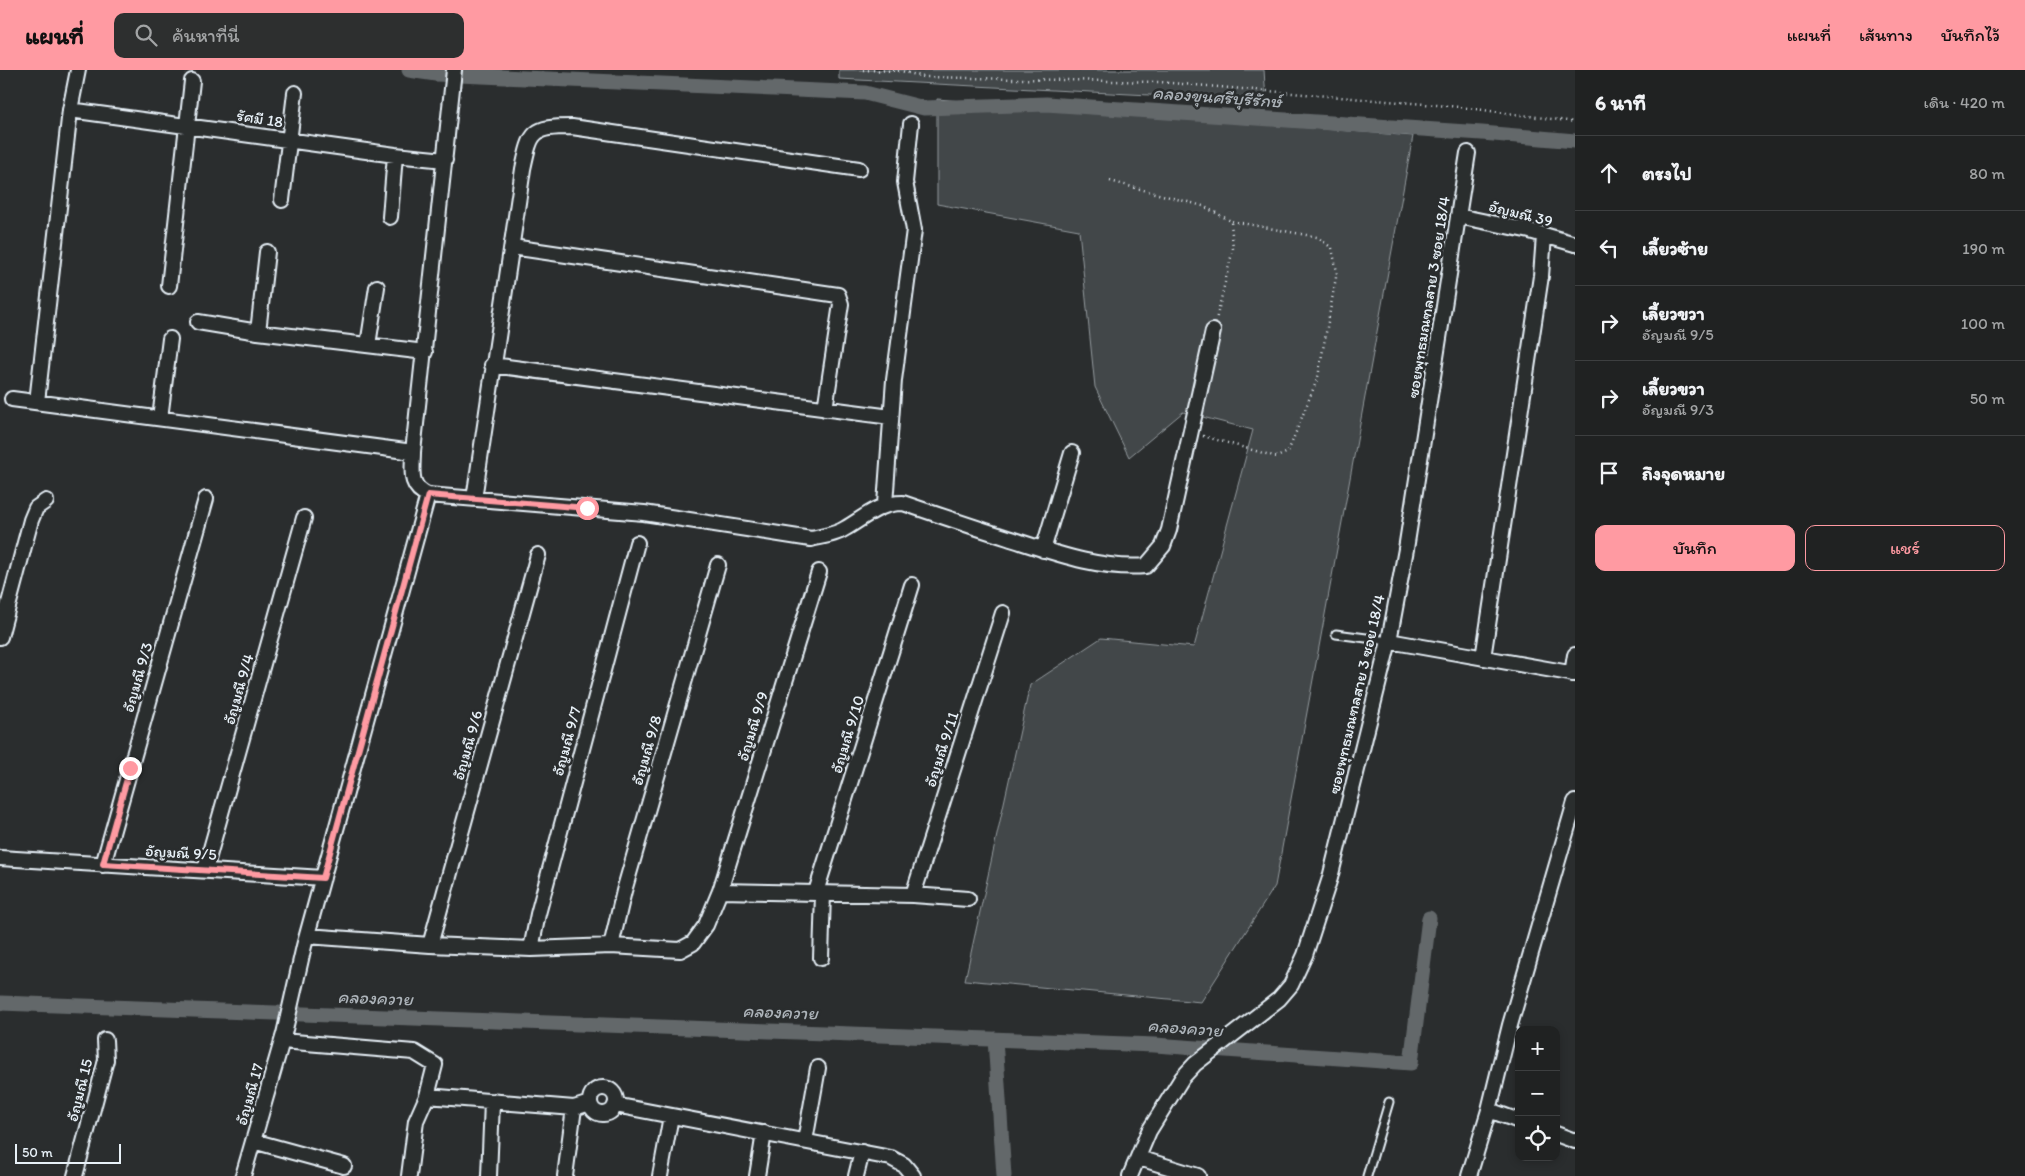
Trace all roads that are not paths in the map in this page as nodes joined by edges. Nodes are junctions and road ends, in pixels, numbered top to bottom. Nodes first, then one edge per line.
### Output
1 (78, 70) edge
2 (454, 76) edge
3 (192, 81) dead end
4 (295, 93) dead end
5 (70, 110) junction
6 (911, 124) dead end
7 (187, 125) junction
8 (290, 140) junction
9 (1468, 152) dead end
10 (395, 155) junction
11 (445, 160) junction
12 (859, 170) dead end
13 (282, 200) dead end
14 (1458, 216) junction
15 (390, 217) dead end
16 (1544, 236) junction
17 (1575, 244) edge
18 (512, 247) junction
19 (267, 252) dead end
20 (169, 286) dead end
21 (377, 287) dead end
22 (198, 322) dead end
23 (1213, 331) road end
24 (258, 332) junction
25 (170, 339) dead end
26 (368, 345) junction
27 (425, 352) junction
28 (492, 366) junction
29 (12, 399) dead end
30 (37, 402) junction
31 (825, 409) junction
32 (891, 417) junction
33 (160, 418) junction
34 (413, 452) junction
35 (1072, 453) dead end
36 (428, 495) junction
37 (474, 498) junction
38 (206, 499) dead end
39 (46, 501) dead end
40 (885, 504) junction
41 (304, 518) dead end
42 (637, 543) dead end
43 (1043, 550) junction
44 (538, 555) dead end
45 (718, 565) dead end
46 (819, 572) dead end
47 (912, 585) dead end
48 (1003, 613) dead end
49 (1336, 634) dead end
50 (0, 638) edge
51 (1389, 641) junction
52 (1575, 654) edge
53 (1484, 658) junction
54 (1574, 674) edge
55 (1575, 802) edge
56 (7, 858) edge
57 (103, 864) junction
58 (205, 870) junction
59 (323, 878) junction
60 (720, 891) junction
61 (820, 893) junction
62 (913, 895) junction
63 (968, 899) dead end
64 (305, 941) junction
65 (430, 946) junction
66 (611, 946) junction
67 (531, 949) junction
68 (821, 958) dead end
69 (105, 1040) dead end
70 (282, 1041) junction
71 (818, 1068) dead end
72 (427, 1096) junction
73 (492, 1102) junction
74 (1390, 1102) dead end
75 (590, 1104) junction
76 (615, 1105) junction
77 (574, 1108) junction
78 (1489, 1110) junction
79 (671, 1116) junction
80 (1515, 1119) edge
81 (764, 1134) junction
82 (1560, 1135) edge
83 (253, 1141) junction
84 (805, 1141) junction
85 (1575, 1141) edge
86 (862, 1152) junction
87 (1139, 1158) junction
88 (344, 1166) dead end
89 (75, 1176) edge
90 (243, 1176) edge
91 (408, 1176) edge
92 (489, 1176) edge
93 (565, 1176) edge
94 (660, 1176) edge
95 (756, 1176) edge
96 (856, 1176) edge
97 (912, 1176) edge
98 (1130, 1176) edge
99 (1198, 1176) edge
100 (1367, 1176) edge
101 (1469, 1176) edge

1 - 5 street
2 - 11 street
3 - 7 street
4 - 8 street
5 - 7 street, รัศมี 18
5 - 30 street
6 - 32 street
7 - 8 street, รัศมี 18
7 - 20 street
8 - 10 street, รัศมี 18
8 - 13 street
9 - 14 street, ซอยพุทธมณฑลสาย 3 ซอย 18/4
10 - 11 street, รัศมี 18
10 - 15 street
11 - 27 street
12 - 18 street
14 - 16 street, อัญมณี 39
14 - 51 street, ซอยพุทธมณฑลสาย 3 ซอย 18/4
16 - 17 street, อัญมณี 39
16 - 53 street
18 - 28 street
18 - 31 street
19 - 24 street
21 - 26 street
22 - 24 street
23 - 43 street
24 - 26 street
25 - 33 street
26 - 27 street
27 - 34 street
28 - 31 street
28 - 37 street
29 - 30 street
30 - 33 street
31 - 32 street
32 - 40 street
33 - 34 street
34 - 36 street
35 - 43 street
36 - 37 street
36 - 59 street, อัญมณี 17
37 - 40 street
38 - 57 street, อัญมณี 9/3
39 - 50 street
40 - 43 street
41 - 58 street, อัญมณี 9/4
42 - 67 street, อัญมณี 9/7
44 - 65 street, อัญมณี 9/6
45 - 66 street, อัญมณี 9/8
46 - 60 street, อัญมณี 9/9
47 - 61 street, อัญมณี 9/10
48 - 62 street, อัญมณี 9/11
49 - 51 lane
51 - 53 street
51 - 87 street, ซอยพุทธมณฑลสาย 3 ซอย 18/4
52 - 54 street
53 - 54 street
55 - 78 street
56 - 57 street, อัญมณี 9/5
57 - 58 street, อัญมณี 9/5
58 - 59 street, อัญมณี 9/5
59 - 64 street, อัญมณี 17
60 - 61 street
60 - 66 street, อัญมณี 9/9
61 - 62 street
61 - 68 street, อัญมณี 9/10
62 - 63 street
64 - 65 street, อัญมณี 9/9
64 - 70 street, อัญมณี 17
65 - 67 street, อัญมณี 9/9
66 - 67 street, อัญมณี 9/9
69 - 89 street, อัญมณี 15
70 - 72 street
70 - 83 street, อัญมณี 17
71 - 84 street
72 - 73 street
72 - 91 street
73 - 77 street
73 - 92 street
74 - 100 lane
75 - 76 street
75 - 76 street
75 - 77 street
76 - 79 street
77 - 93 street
78 - 80 street
78 - 101 street
79 - 81 street
79 - 94 street
81 - 84 street
81 - 95 street
82 - 85 street
83 - 88 street
83 - 90 street, อัญมณี 17
84 - 86 street
86 - 96 street
86 - 97 street
87 - 98 street, ซอยพุทธมณฑลสาย 3 ซอย 18/4
87 - 99 street

